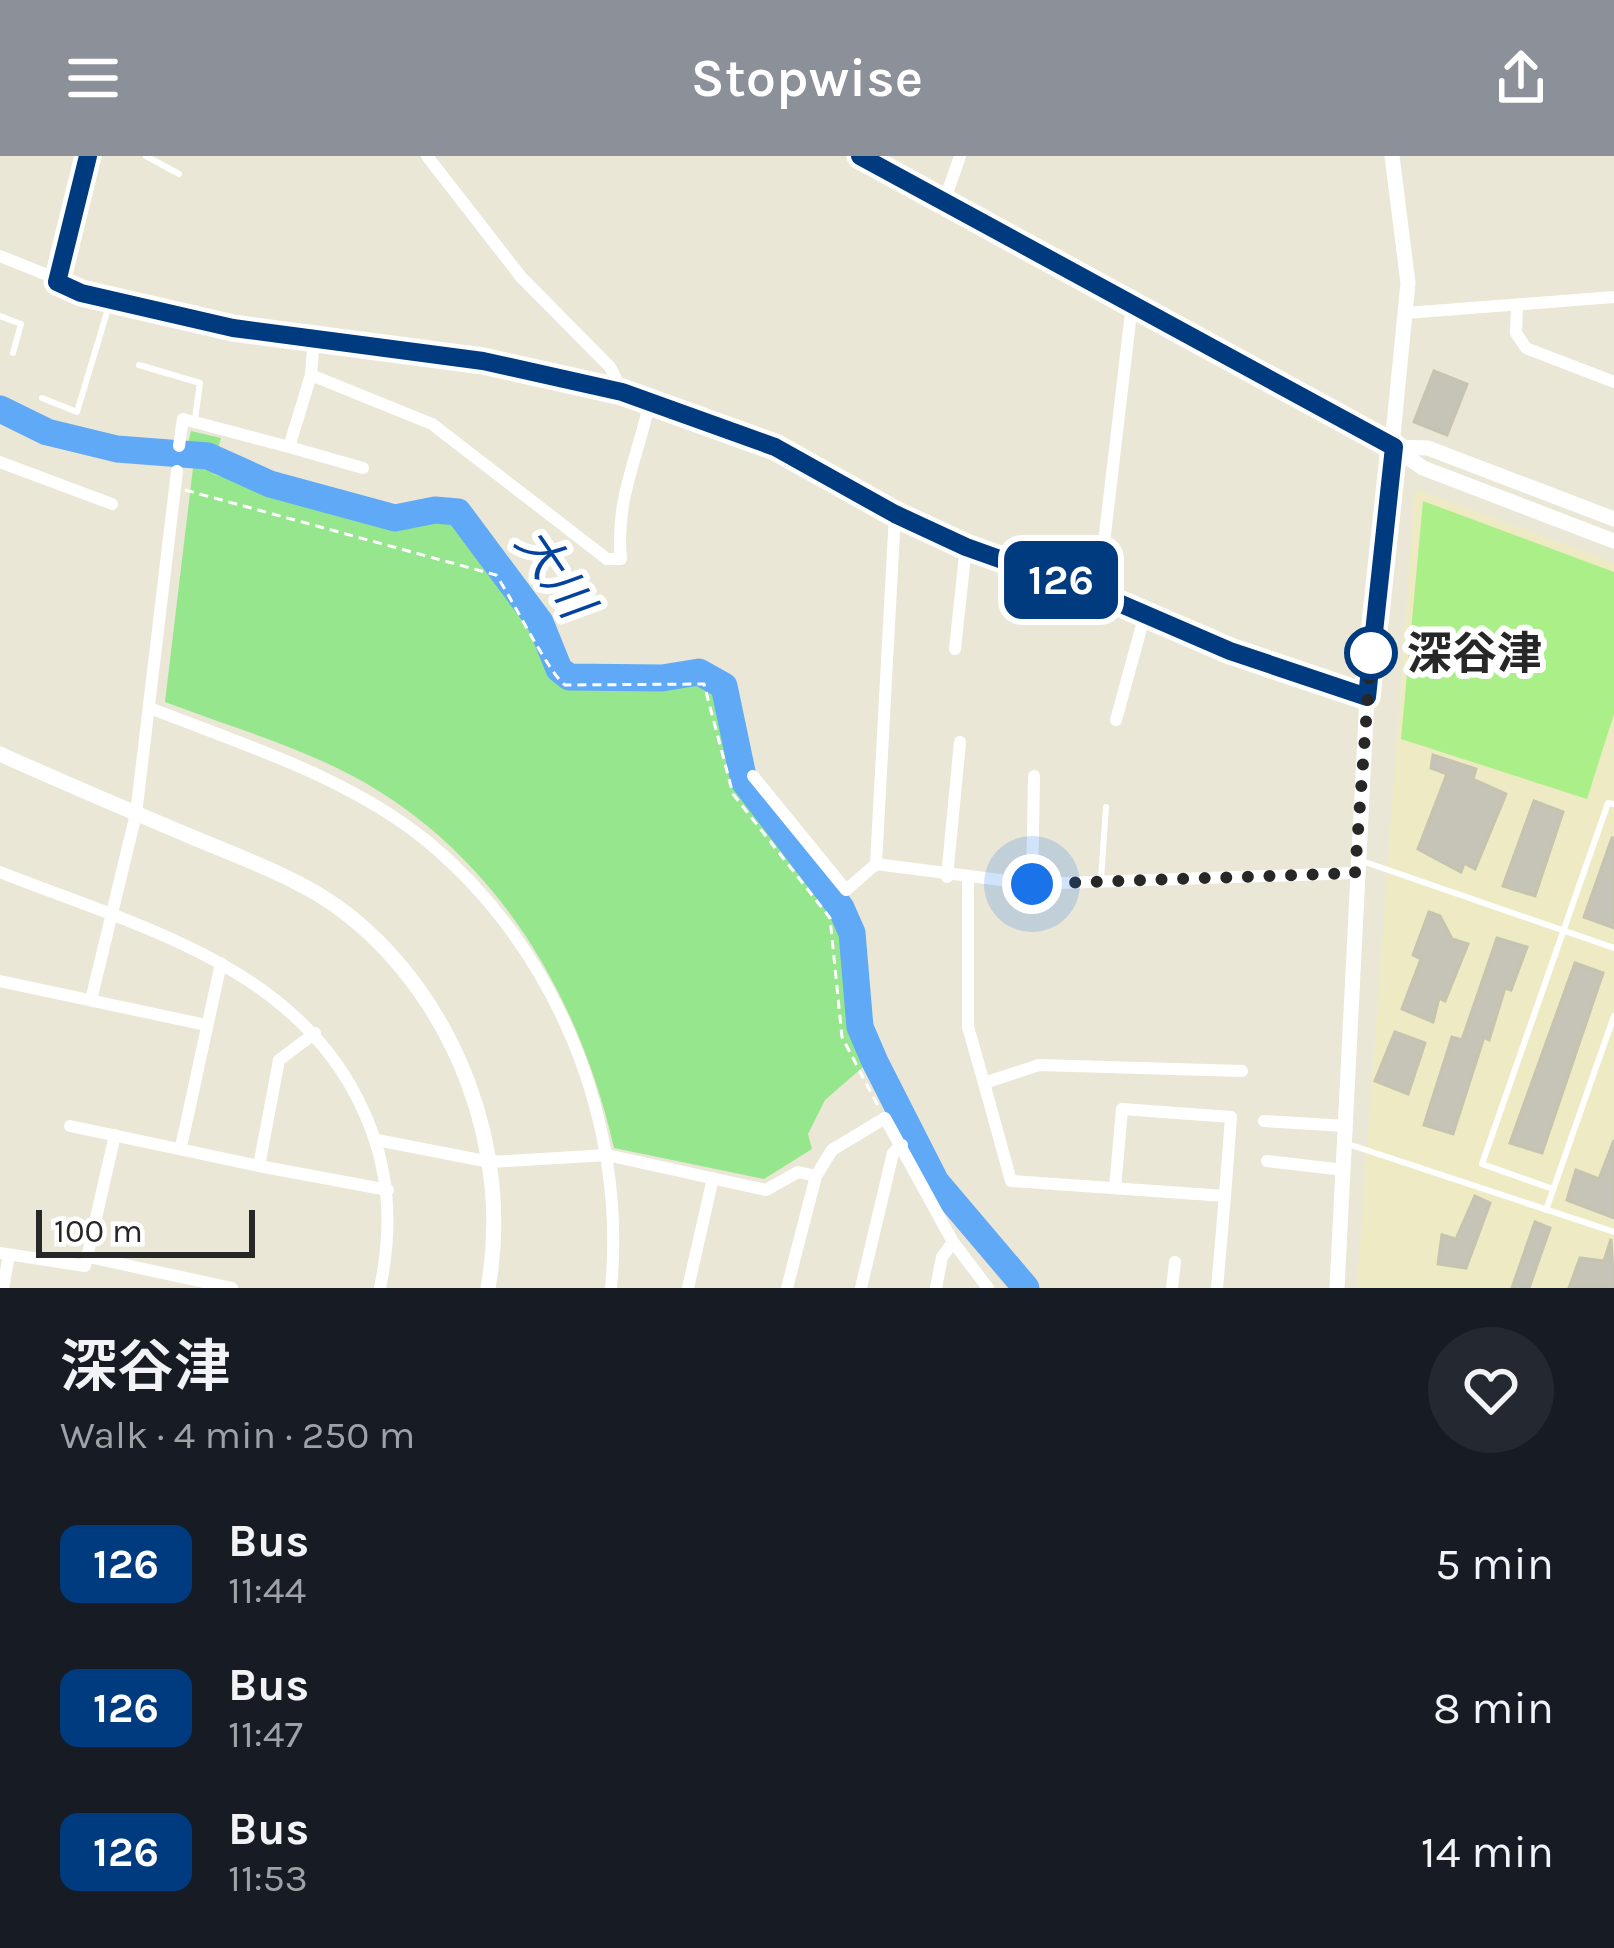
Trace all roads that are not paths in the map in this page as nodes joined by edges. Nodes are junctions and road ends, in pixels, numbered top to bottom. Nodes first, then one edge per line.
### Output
1 (88, 156) edge
2 (148, 156) edge
3 (427, 156) edge
4 (860, 156) edge
5 (960, 156) edge
6 (1392, 156) edge
7 (179, 174) dead end
8 (944, 202) junction
9 (0, 256) edge
10 (57, 282) junction
11 (1614, 297) edge
12 (110, 302) junction
13 (1132, 304) junction
14 (1517, 306) junction
15 (1406, 314) junction
16 (0, 316) edge
17 (314, 335) junction
18 (13, 353) dead end
19 (139, 365) dead end
20 (311, 375) junction
21 (1614, 382) edge
22 (622, 392) junction
23 (42, 398) dead end
24 (649, 405) junction
25 (195, 422) junction
26 (179, 446) dead end
27 (290, 447) junction
28 (1394, 447) junction
29 (0, 462) edge
30 (363, 468) dead end
31 (177, 471) dead end
32 (112, 504) dead end
33 (895, 514) junction
34 (1614, 519) edge
35 (1614, 542) edge
36 (966, 547) junction
37 (1098, 594) junction
38 (1145, 614) junction
39 (955, 649) dead end
40 (1367, 697) junction
41 (150, 708) junction
42 (1116, 720) dead end
43 (960, 742) dead end
44 (0, 754) edge
45 (753, 776) dead end
46 (1034, 776) dead end
47 (1614, 805) edge
48 (1106, 807) dead end
49 (136, 814) junction
50 (876, 864) junction
51 (1356, 866) junction
52 (0, 872) edge
53 (947, 877) junction
54 (968, 880) junction
55 (1100, 883) junction
56 (1032, 884) junction
57 (112, 916) junction
58 (1563, 929) junction
59 (1614, 948) edge
60 (221, 964) junction
61 (0, 981) edge
62 (92, 1000) junction
63 (1614, 1016) edge
64 (206, 1025) junction
65 (315, 1033) junction
66 (1242, 1071) dead end
67 (984, 1083) junction
68 (1264, 1121) dead end
69 (70, 1126) dead end
70 (116, 1135) junction
71 (1345, 1135) junction
72 (377, 1140) junction
73 (902, 1145) junction
74 (181, 1147) junction
75 (607, 1155) junction
76 (1267, 1161) dead end
77 (490, 1162) junction
78 (259, 1166) junction
79 (1344, 1170) junction
80 (816, 1176) junction
81 (713, 1178) junction
82 (1115, 1188) junction
83 (1553, 1189) junction
84 (388, 1190) junction
85 (1225, 1196) junction
86 (1546, 1210) junction
87 (1614, 1232) edge
88 (953, 1242) junction
89 (5, 1254) edge
90 (89, 1257) junction
91 (1175, 1262) dead end
92 (215, 1286) edge
93 (3, 1288) edge
94 (232, 1288) edge
95 (380, 1288) edge
96 (488, 1288) edge
97 (610, 1288) edge
98 (688, 1288) edge
99 (787, 1288) edge
100 (861, 1288) edge
101 (935, 1288) edge
102 (988, 1288) edge
103 (1172, 1288) edge
104 (1217, 1288) edge
105 (1337, 1288) edge

1 - 10 lane
2 - 7 lane
3 - 22 street
4 - 8 street
5 - 8 street
6 - 15 street
8 - 13 street
9 - 10 street
10 - 12 street
11 - 14 street
12 - 17 street
12 - 23 lane
13 - 28 street
13 - 37 street
14 - 15 street
14 - 21 street
15 - 28 street
16 - 18 lane
17 - 20 street
17 - 22 street
19 - 25 lane
20 - 24 street
20 - 27 street
22 - 24 street
24 - 33 street
25 - 26 street
25 - 27 street
27 - 30 street
28 - 34 street
28 - 35 street
28 - 40 street
29 - 32 street
31 - 41 street
33 - 36 street
33 - 50 street
36 - 37 street
36 - 39 street
37 - 38 street
38 - 40 street
38 - 42 street
40 - 51 street
41 - 49 street
41 - 75 street
43 - 53 street
44 - 49 street
45 - 50 street
46 - 56 street
47 - 58 lane
48 - 55 lane
49 - 57 street
49 - 77 street
50 - 53 street
51 - 55 street
51 - 58 lane
51 - 71 street
52 - 57 street
53 - 54 street
54 - 56 street
54 - 67 street
55 - 56 street
57 - 60 street
57 - 62 street
58 - 59 lane
58 - 83 lane
60 - 64 street
60 - 65 street
61 - 62 street
62 - 64 street
63 - 83 lane
64 - 74 street
65 - 72 street
65 - 78 street
66 - 67 street
67 - 82 street
68 - 71 street
69 - 70 street
70 - 74 street
70 - 90 street
71 - 79 street
71 - 86 lane
72 - 77 street
72 - 84 street
73 - 80 street
73 - 88 street
73 - 100 street
74 - 78 street
75 - 77 street
75 - 81 street
75 - 97 street
76 - 79 street
77 - 96 street
78 - 84 street
79 - 105 street
80 - 81 street
80 - 99 street
81 - 98 street
82 - 85 street
82 - 85 street
83 - 86 lane
84 - 95 street
85 - 104 street
86 - 87 lane
88 - 101 street
88 - 102 street
89 - 90 street
89 - 93 street
90 - 92 street
91 - 103 street
92 - 94 street

